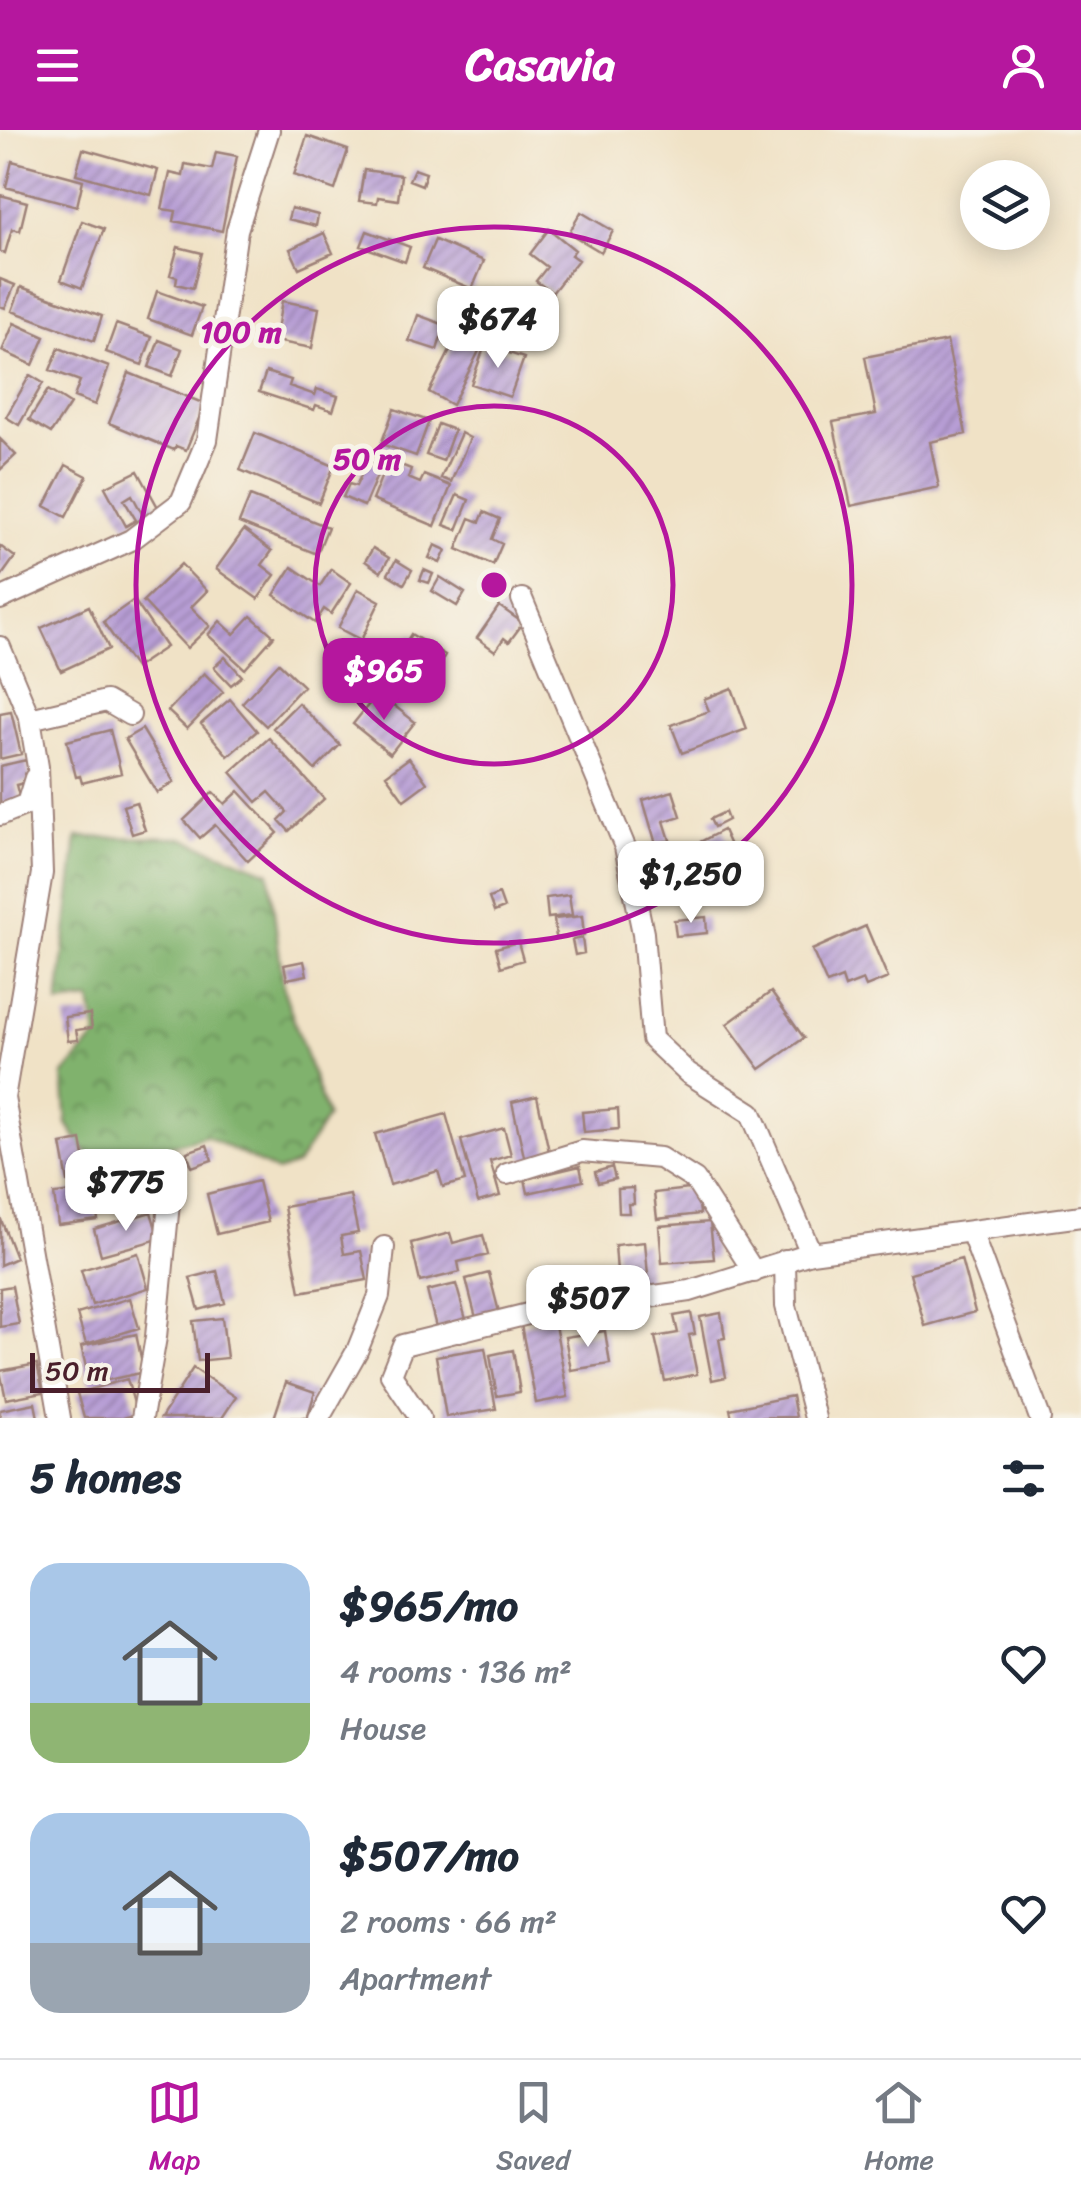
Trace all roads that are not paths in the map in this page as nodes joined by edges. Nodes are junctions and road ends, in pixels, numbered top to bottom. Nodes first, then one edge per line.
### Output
1 (269, 130) edge
2 (0, 599) edge
3 (522, 599) dead end
4 (0, 647) edge
5 (130, 715) dead end
6 (30, 719) junction
7 (38, 767) junction
8 (0, 815) edge
9 (507, 1174) dead end
10 (169, 1203) dead end
11 (1081, 1216) edge
12 (971, 1230) junction
13 (384, 1247) dead end
14 (811, 1252) junction
15 (785, 1260) junction
16 (754, 1272) junction
17 (60, 1418) edge
18 (142, 1418) edge
19 (319, 1418) edge
20 (420, 1418) edge
21 (815, 1418) edge
22 (1040, 1418) edge

1 - 2 street
3 - 14 street
4 - 6 street
5 - 6 street
6 - 7 street
7 - 8 street
7 - 17 street
9 - 16 street
10 - 18 street
11 - 12 street
12 - 14 street
12 - 22 street
13 - 19 street
14 - 15 street
15 - 16 street
15 - 21 street
16 - 20 street

